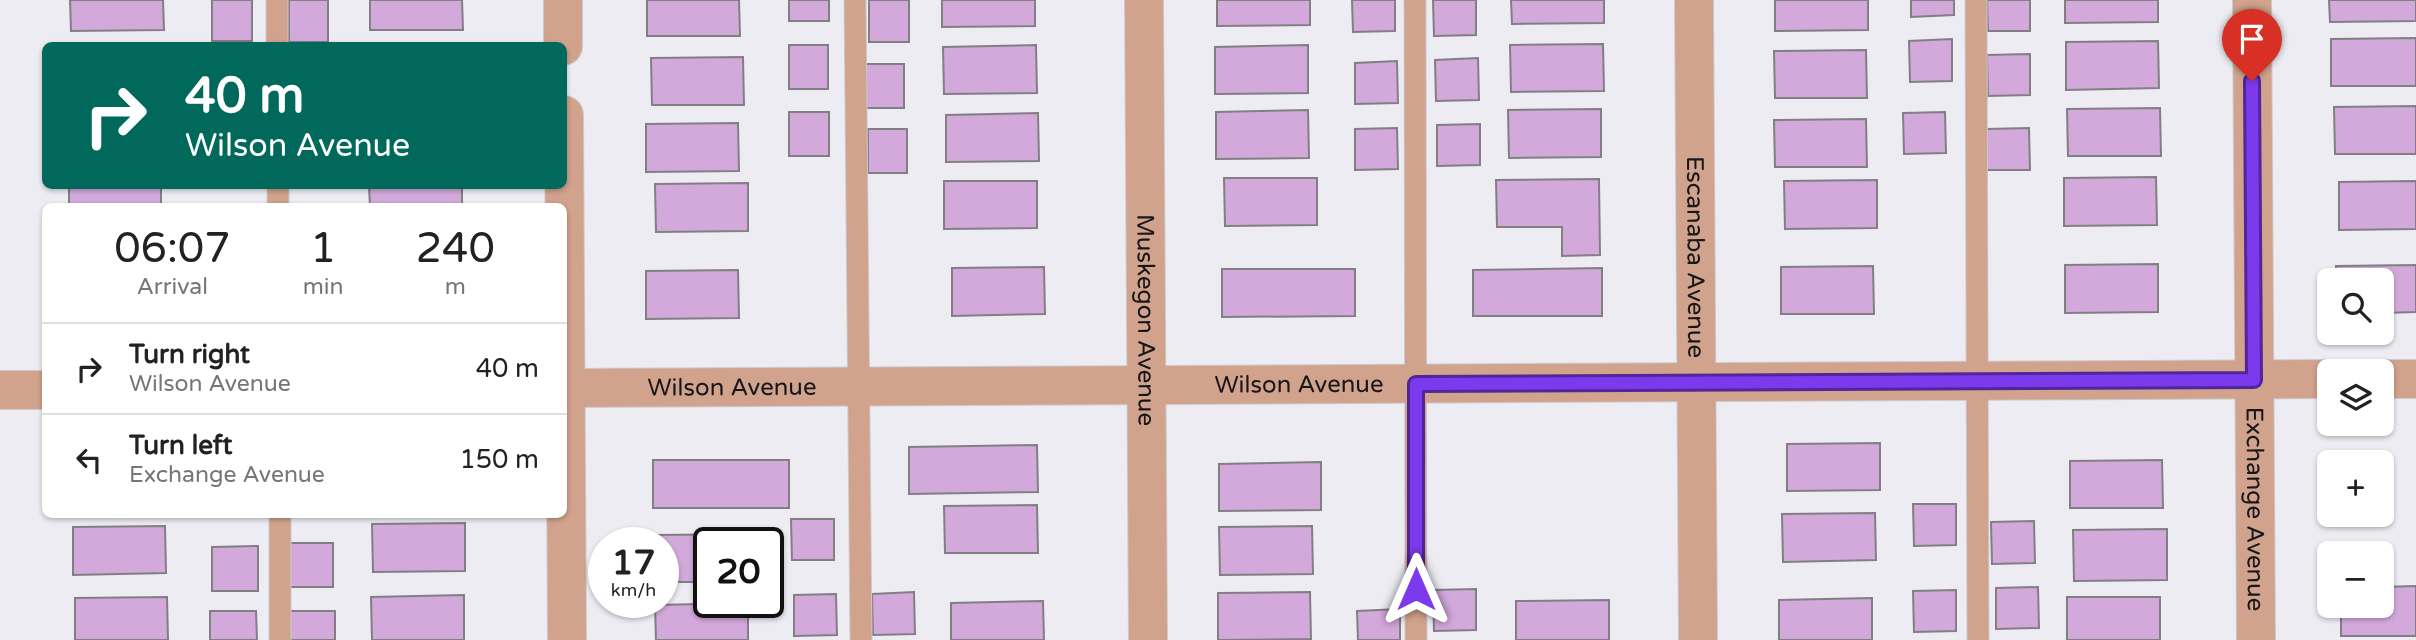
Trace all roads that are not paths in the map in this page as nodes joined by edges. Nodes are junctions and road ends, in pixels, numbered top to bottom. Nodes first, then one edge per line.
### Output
1 (277, 0) edge
2 (563, 0) edge
3 (855, 0) edge
4 (1144, 0) edge
5 (1415, 0) edge
6 (1694, 0) edge
7 (1976, 0) edge
8 (2252, 0) edge
9 (277, 42) edge
10 (563, 42) edge
11 (2317, 379) edge
12 (2394, 379) edge
13 (2416, 379) edge
14 (2254, 380) junction
15 (1977, 381) junction
16 (1696, 383) junction
17 (1416, 384) junction
18 (1146, 385) junction
19 (860, 387) junction
20 (567, 388) edge
21 (0, 390) edge
22 (42, 390) edge
23 (280, 518) edge
24 (566, 518) edge
25 (280, 640) edge
26 (567, 640) edge
27 (861, 640) edge
28 (1148, 640) edge
29 (1416, 640) edge
30 (1698, 640) edge
31 (1978, 640) edge
32 (2256, 640) edge

1 - 9 lane
2 - 10 street
3 - 19 lane
4 - 18 street, Muskegon Avenue
5 - 17 lane
6 - 16 street, Escanaba Avenue
7 - 15 lane
8 - 14 street, Exchange Avenue
11 - 14 street, Wilson Avenue
12 - 13 street
14 - 15 street, Wilson Avenue
14 - 32 street, Exchange Avenue
15 - 16 street, Wilson Avenue
15 - 31 lane
16 - 17 street, Wilson Avenue
16 - 30 street, Escanaba Avenue
17 - 18 street, Wilson Avenue
17 - 29 lane
18 - 19 street, Wilson Avenue
18 - 28 street, Muskegon Avenue
19 - 20 street, Wilson Avenue
19 - 27 lane
21 - 22 street
23 - 25 lane
24 - 26 street

